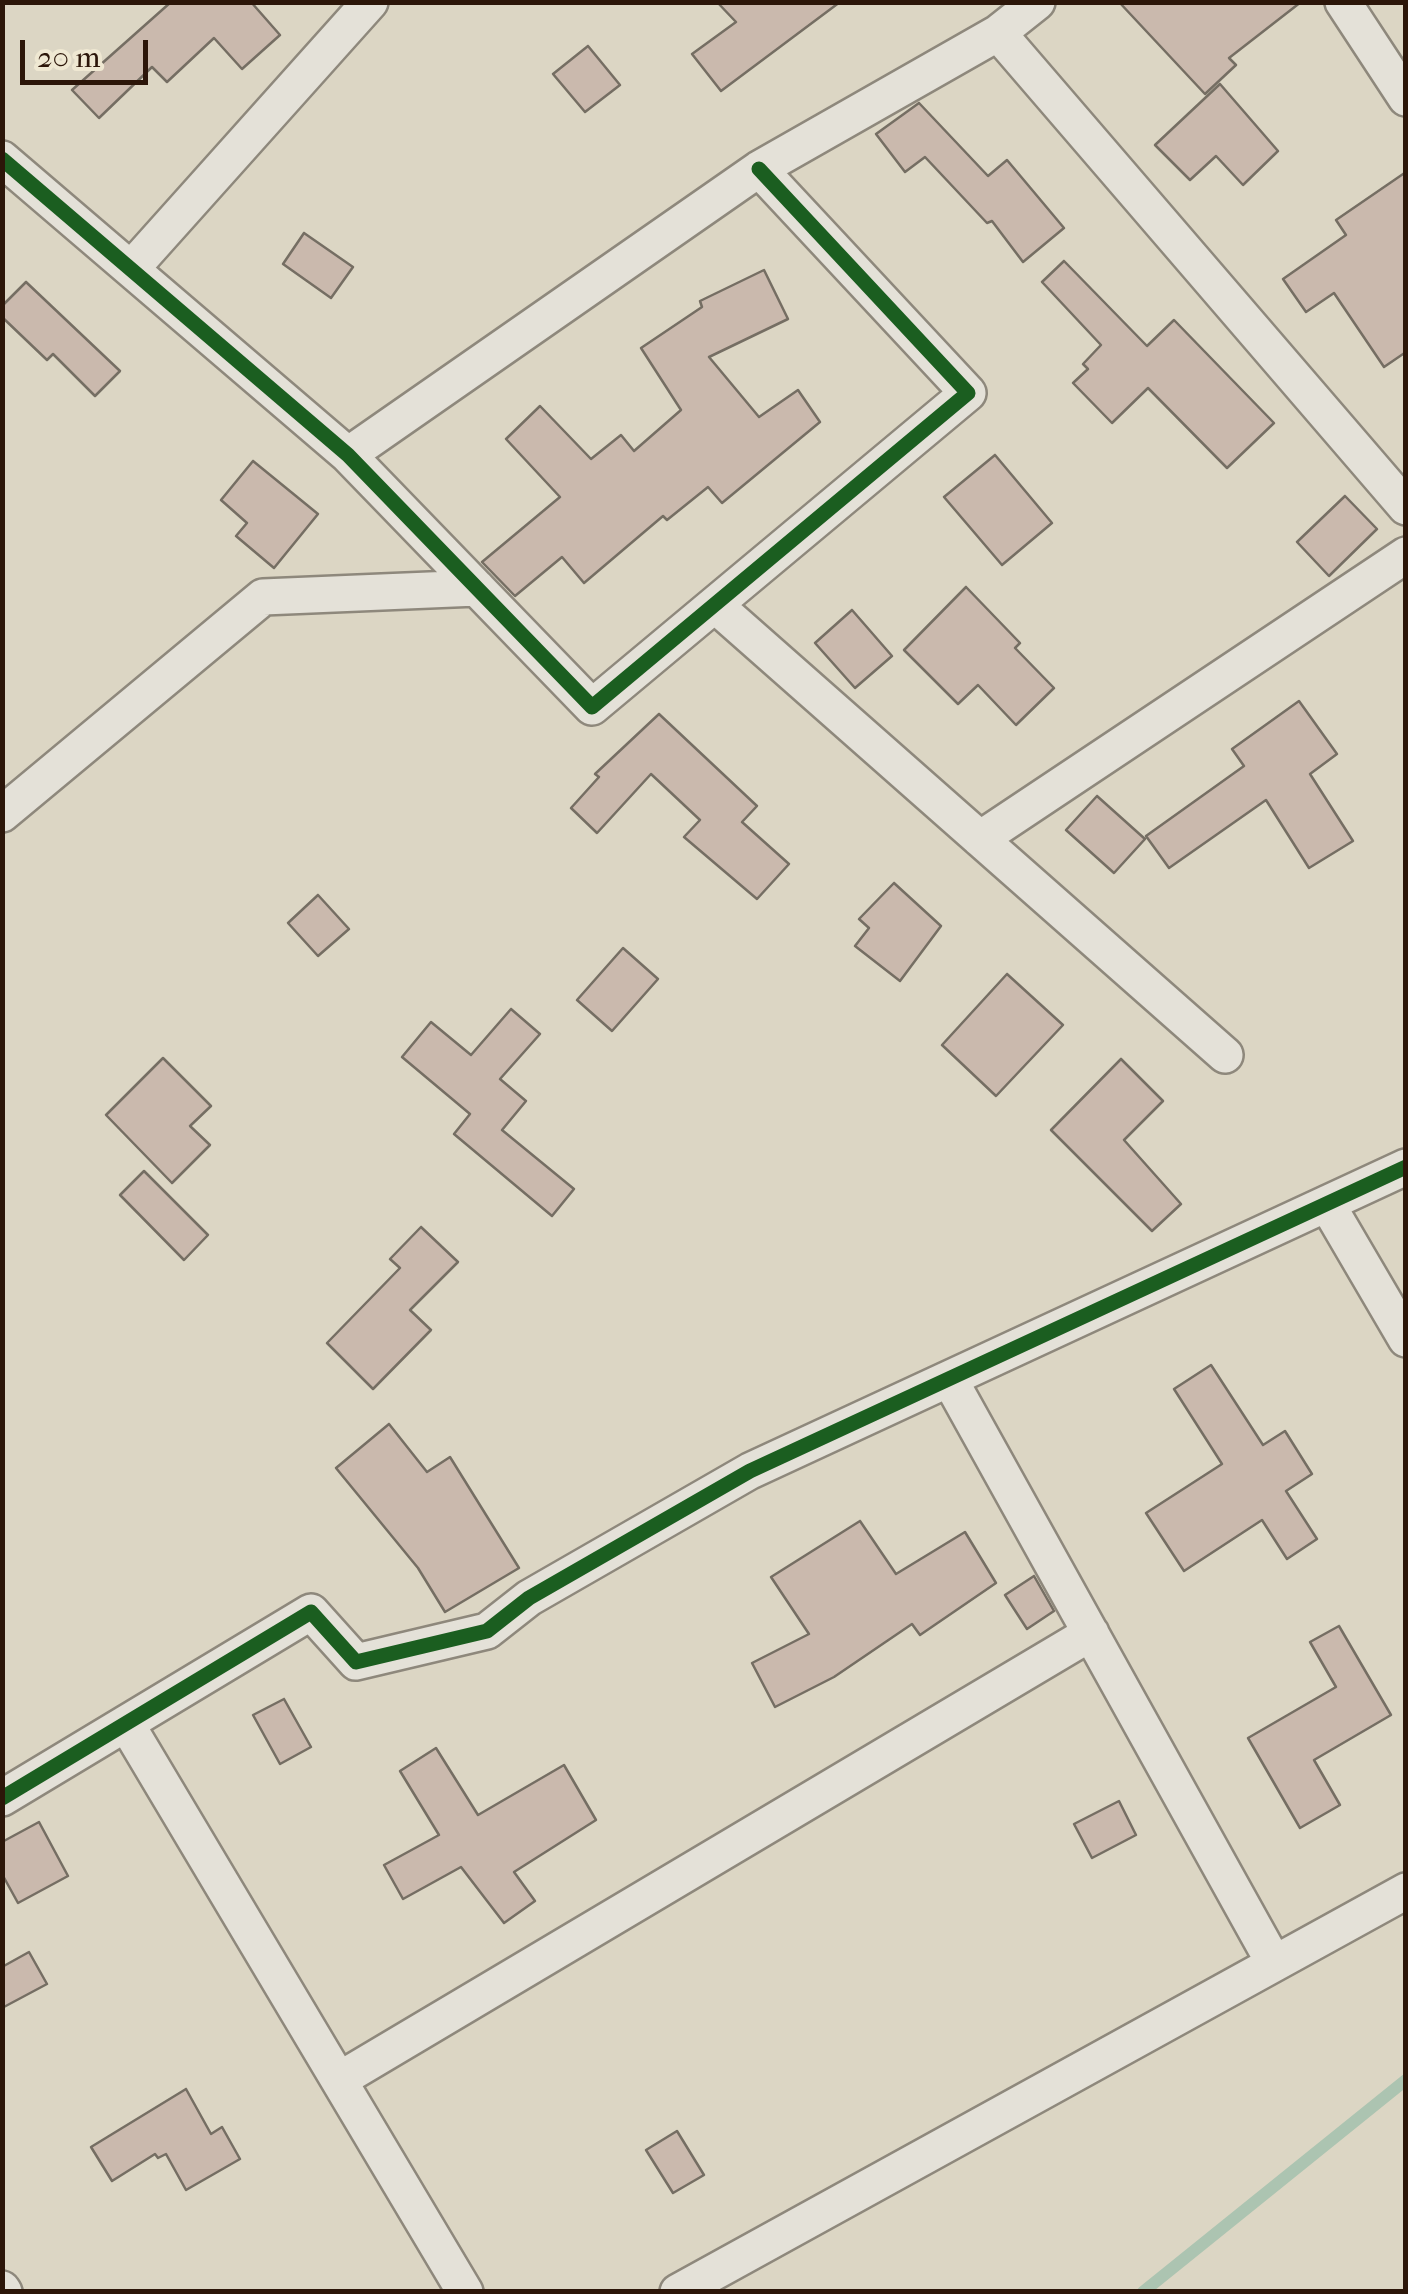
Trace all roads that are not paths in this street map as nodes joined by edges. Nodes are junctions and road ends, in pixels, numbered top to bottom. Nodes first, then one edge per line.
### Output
1 (370, 2) edge
2 (1037, 2) edge
3 (1342, 2) edge
4 (998, 33) junction
5 (1406, 98) edge
6 (2, 159) edge
7 (759, 169) junction
8 (131, 269) junction
9 (348, 455) junction
10 (1406, 507) edge
11 (1406, 554) edge
12 (477, 588) junction
13 (715, 604) junction
14 (2, 814) edge
15 (980, 840) junction
16 (1224, 1055) dead end
17 (1406, 1167) edge
18 (1328, 1204) junction
19 (1406, 1339) edge
20 (950, 1382) junction
21 (1091, 1634) junction
22 (127, 1725) junction
23 (2, 1798) edge
24 (1406, 1891) edge
25 (1274, 1964) junction
26 (339, 2080) junction
27 (466, 2292) edge
28 (678, 2292) edge

1 - 8 street
2 - 4 street
3 - 5 street
4 - 7 street
4 - 10 street
6 - 8 street
7 - 9 street
7 - 13 street
8 - 9 street
9 - 12 street
11 - 15 street
12 - 13 street
12 - 14 street
13 - 15 street
15 - 16 street
17 - 18 street
18 - 19 street
18 - 20 street
20 - 21 street
20 - 22 street
21 - 25 street
21 - 26 street
22 - 23 street
22 - 26 street
24 - 25 street
25 - 28 street
26 - 27 street

